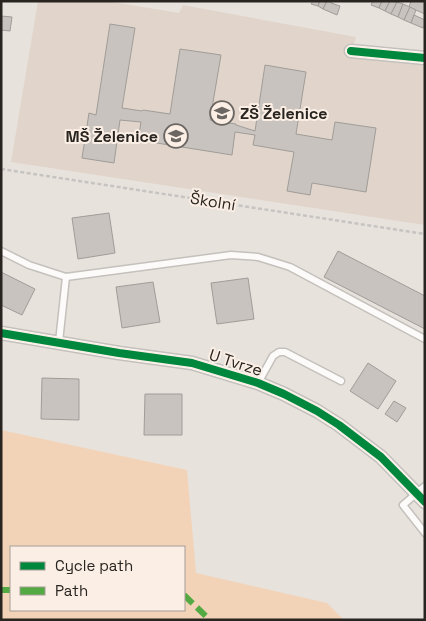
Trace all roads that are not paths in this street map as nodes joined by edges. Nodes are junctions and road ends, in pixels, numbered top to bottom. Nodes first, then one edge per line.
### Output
1 (351, 51) dead end
2 (425, 58) edge
3 (1, 251) edge
4 (66, 276) junction
5 (1, 333) edge
6 (425, 339) edge
7 (59, 342) junction
8 (341, 381) dead end
9 (258, 383) junction
10 (422, 494) edge
11 (425, 533) edge

1 - 2 street
3 - 4 lane
4 - 6 lane
4 - 7 lane
5 - 7 street, U Tvrze
7 - 9 street, U Tvrze
8 - 9 lane
9 - 10 street, U Tvrze
10 - 11 lane

